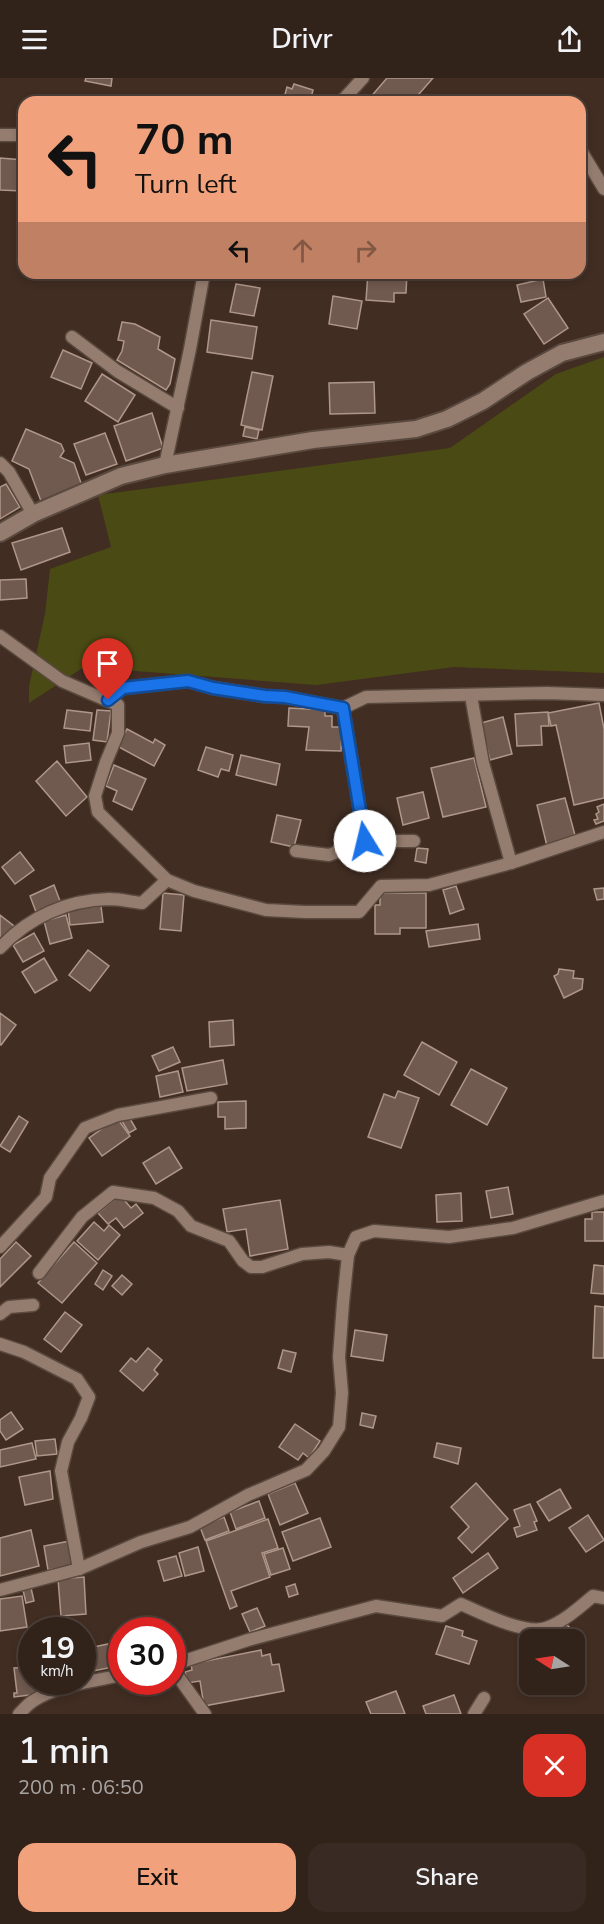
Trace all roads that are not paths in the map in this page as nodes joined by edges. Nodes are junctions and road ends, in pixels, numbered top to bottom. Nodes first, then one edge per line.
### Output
1 (363, 78) edge
2 (346, 96) edge
3 (0, 135) edge
4 (18, 135) edge
5 (586, 159) edge
6 (604, 189) edge
7 (203, 279) edge
8 (72, 337) dead end
9 (604, 342) edge
10 (178, 408) junction
11 (0, 463) edge
12 (165, 465) junction
13 (33, 514) junction
14 (0, 533) edge
15 (0, 636) edge
16 (604, 695) edge
17 (471, 696) junction
18 (108, 700) junction
19 (343, 708) junction
20 (604, 832) edge
21 (365, 841) junction
22 (414, 841) dead end
23 (296, 851) dead end
24 (511, 863) junction
25 (167, 880) junction
26 (0, 948) edge
27 (211, 1098) dead end
28 (604, 1201) edge
29 (0, 1247) edge
30 (348, 1255) junction
31 (39, 1273) dead end
32 (33, 1305) dead end
33 (0, 1314) edge
34 (0, 1344) edge
35 (79, 1569) junction
36 (0, 1590) edge
37 (604, 1598) edge
38 (186, 1661) edge
39 (108, 1678) edge
40 (186, 1686) edge
41 (484, 1698) dead end
42 (19, 1714) edge
43 (205, 1714) edge
44 (474, 1714) edge

1 - 2 street
3 - 4 street
5 - 6 street
7 - 10 street
8 - 10 street
9 - 12 street
10 - 12 street
11 - 13 street
12 - 13 street
13 - 14 street
15 - 18 street
16 - 17 street
17 - 19 street
17 - 24 street
18 - 19 street
18 - 25 street
19 - 21 street
20 - 24 street
21 - 22 street
21 - 23 street
24 - 25 street
25 - 26 street
27 - 29 street
28 - 30 street
30 - 31 street
30 - 35 street
32 - 33 street
34 - 35 street
35 - 36 street
37 - 38 street
39 - 42 street
40 - 43 street
41 - 44 street

